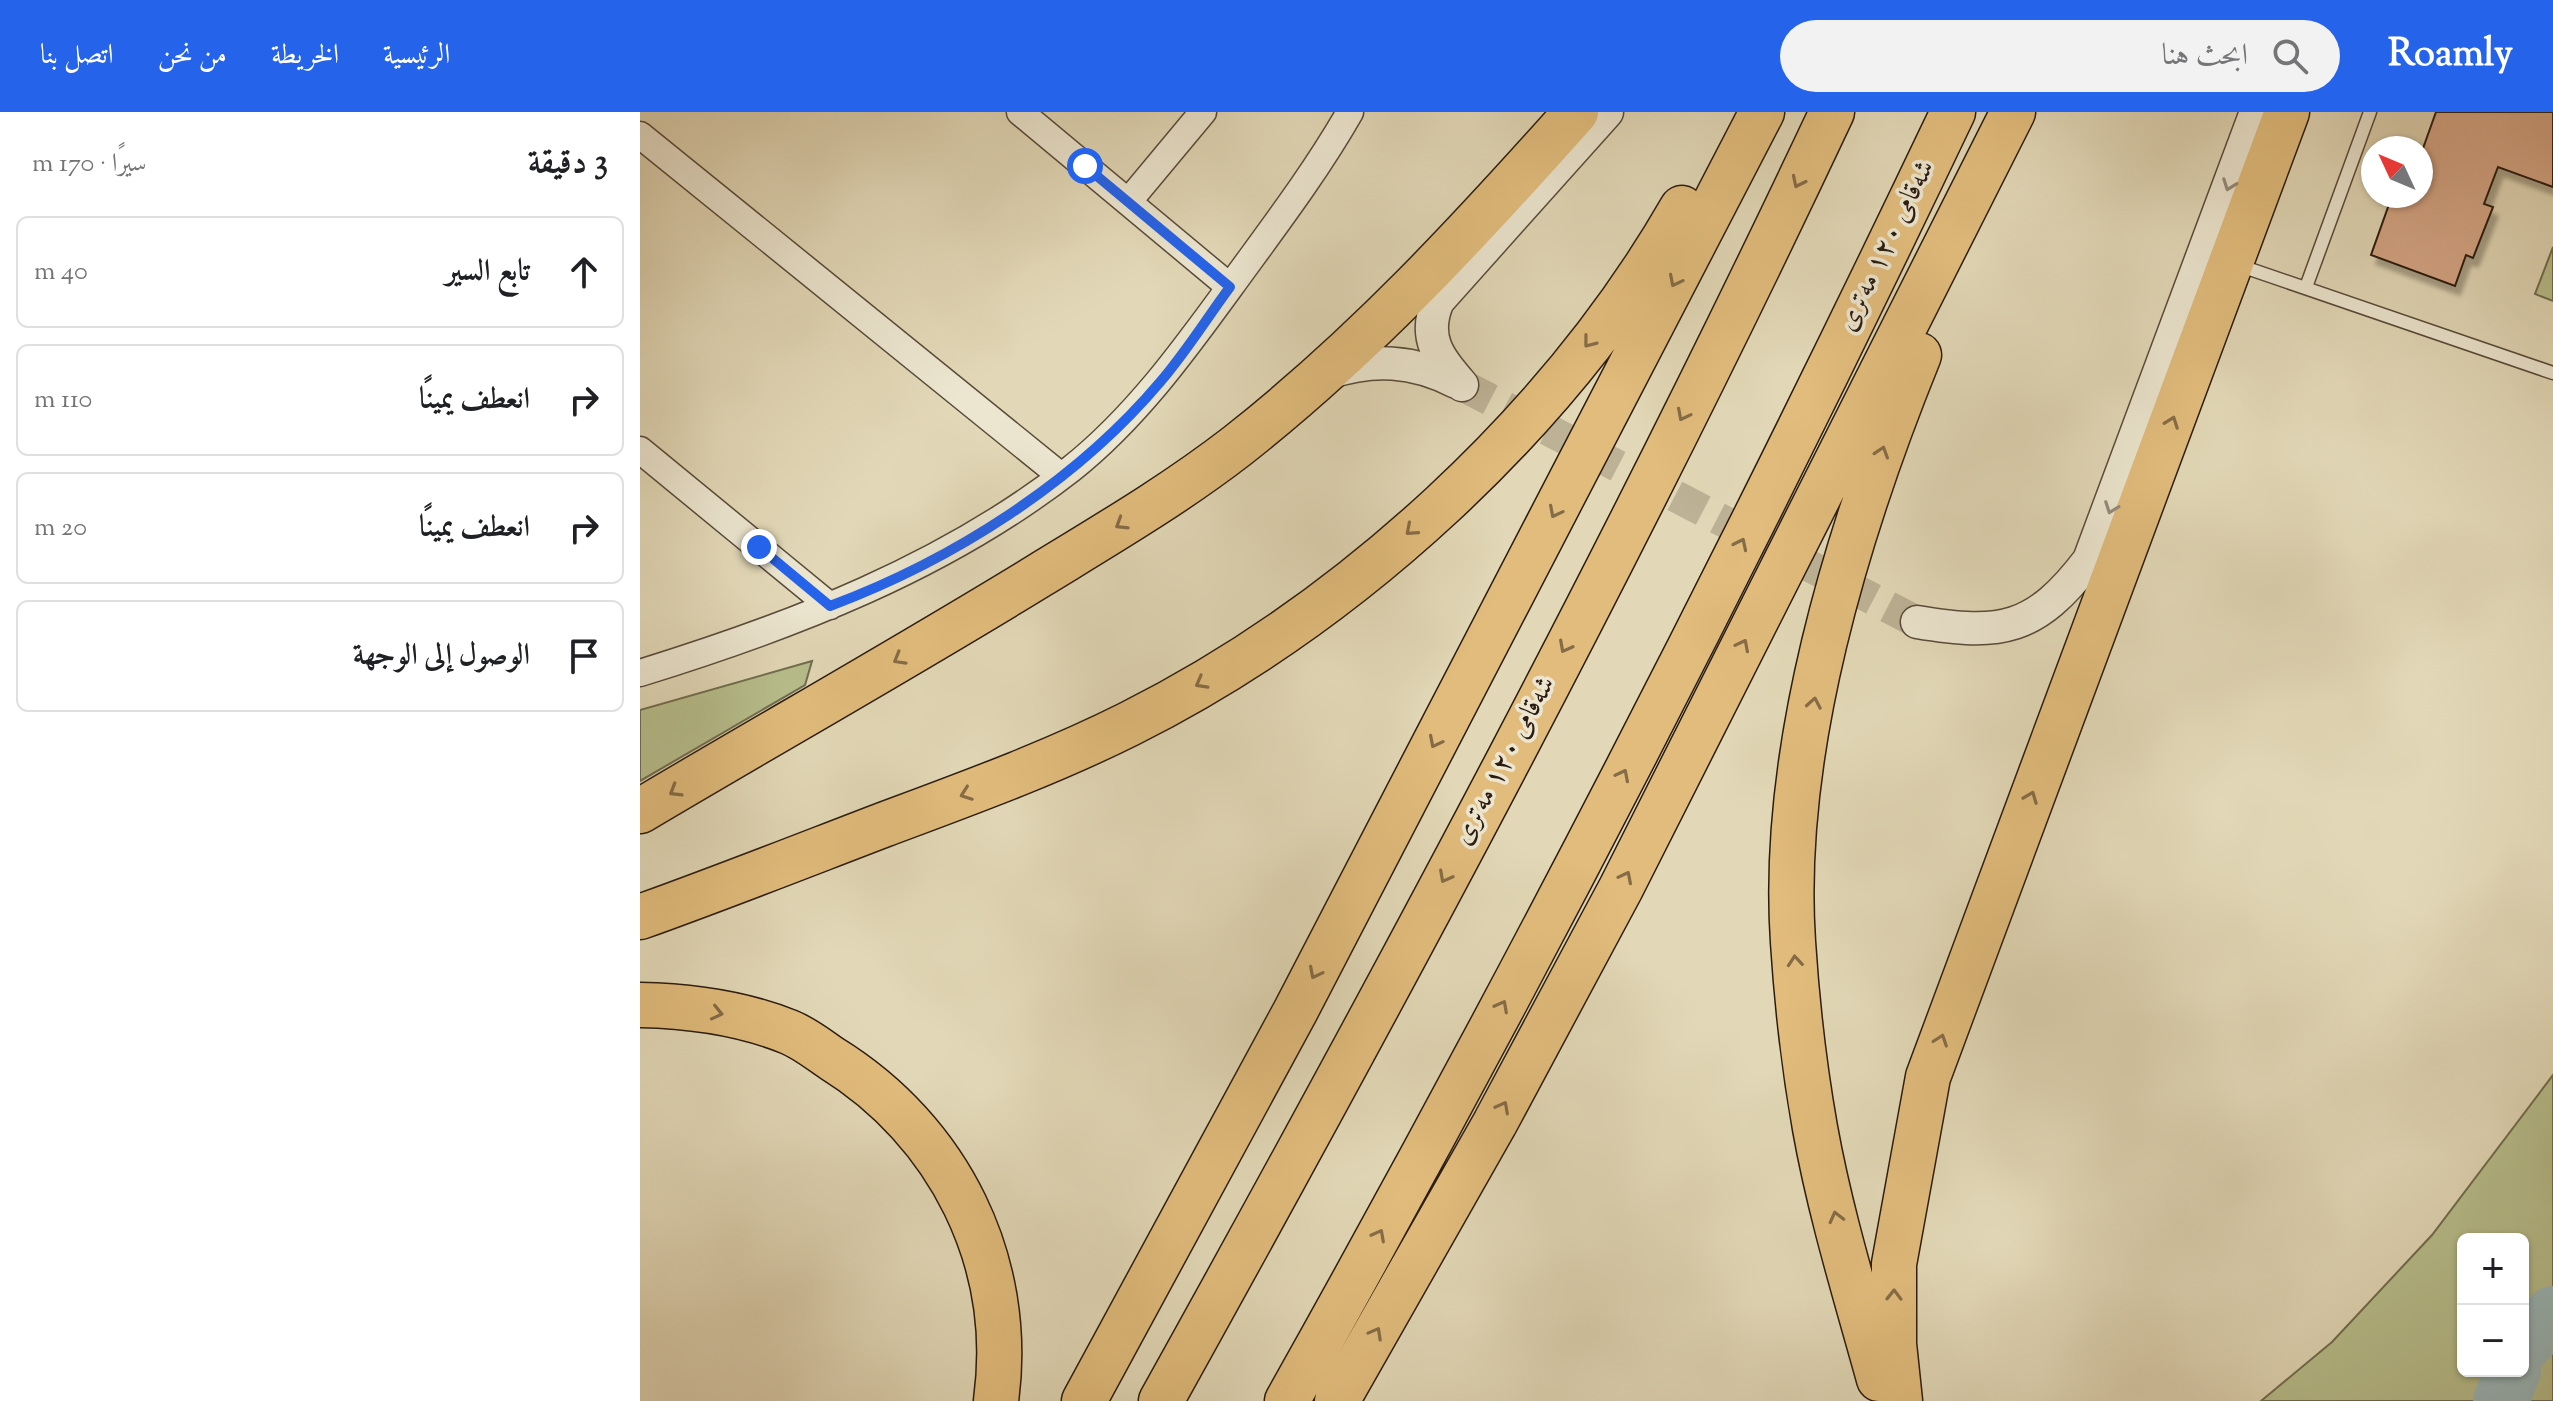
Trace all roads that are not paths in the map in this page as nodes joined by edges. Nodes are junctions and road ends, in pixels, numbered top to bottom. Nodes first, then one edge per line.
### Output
1 (1020, 112) edge
2 (1203, 112) edge
3 (1350, 112) edge
4 (1576, 112) edge
5 (1607, 112) edge
6 (1737, 112) edge
7 (1762, 112) edge
8 (1832, 112) edge
9 (1953, 112) edge
10 (2013, 112) edge
11 (2032, 112) edge
12 (2256, 112) edge
13 (2287, 112) edge
14 (2370, 112) edge
15 (640, 135) edge
16 (1128, 202) junction
17 (2231, 262) junction
18 (1230, 287) junction
19 (2306, 287) junction
20 (2553, 373) edge
21 (1323, 375) junction
22 (640, 450) edge
23 (1061, 476) junction
24 (830, 606) junction
25 (1917, 622) tunnel mouth
26 (640, 673) edge
27 (640, 811) edge
28 (640, 917) edge
29 (640, 1005) edge
30 (996, 1401) edge
31 (1084, 1401) edge
32 (1161, 1401) edge
33 (1287, 1401) edge
34 (1337, 1401) edge
35 (1885, 1401) edge
36 (1900, 1401) edge

1 - 16 street
2 - 16 street
3 - 18 street
4 - 21 highway
5 - 21 street
6 -> 28 highway
7 -> 31 highway
8 -> 32 highway, شەقامی ١٢٠ مەتری
33 -> 9 highway, شەقامی ١٢٠ مەتری
34 -> 10 highway
35 -> 11 highway
12 -> 25 street
13 - 17 highway
14 - 19 lane
15 - 23 street
16 - 18 street
17 - 19 lane
36 -> 17 highway
18 - 23 street
19 - 20 lane
21 -> 27 highway
22 - 24 street
23 - 24 street
24 - 26 street
29 -> 30 highway

